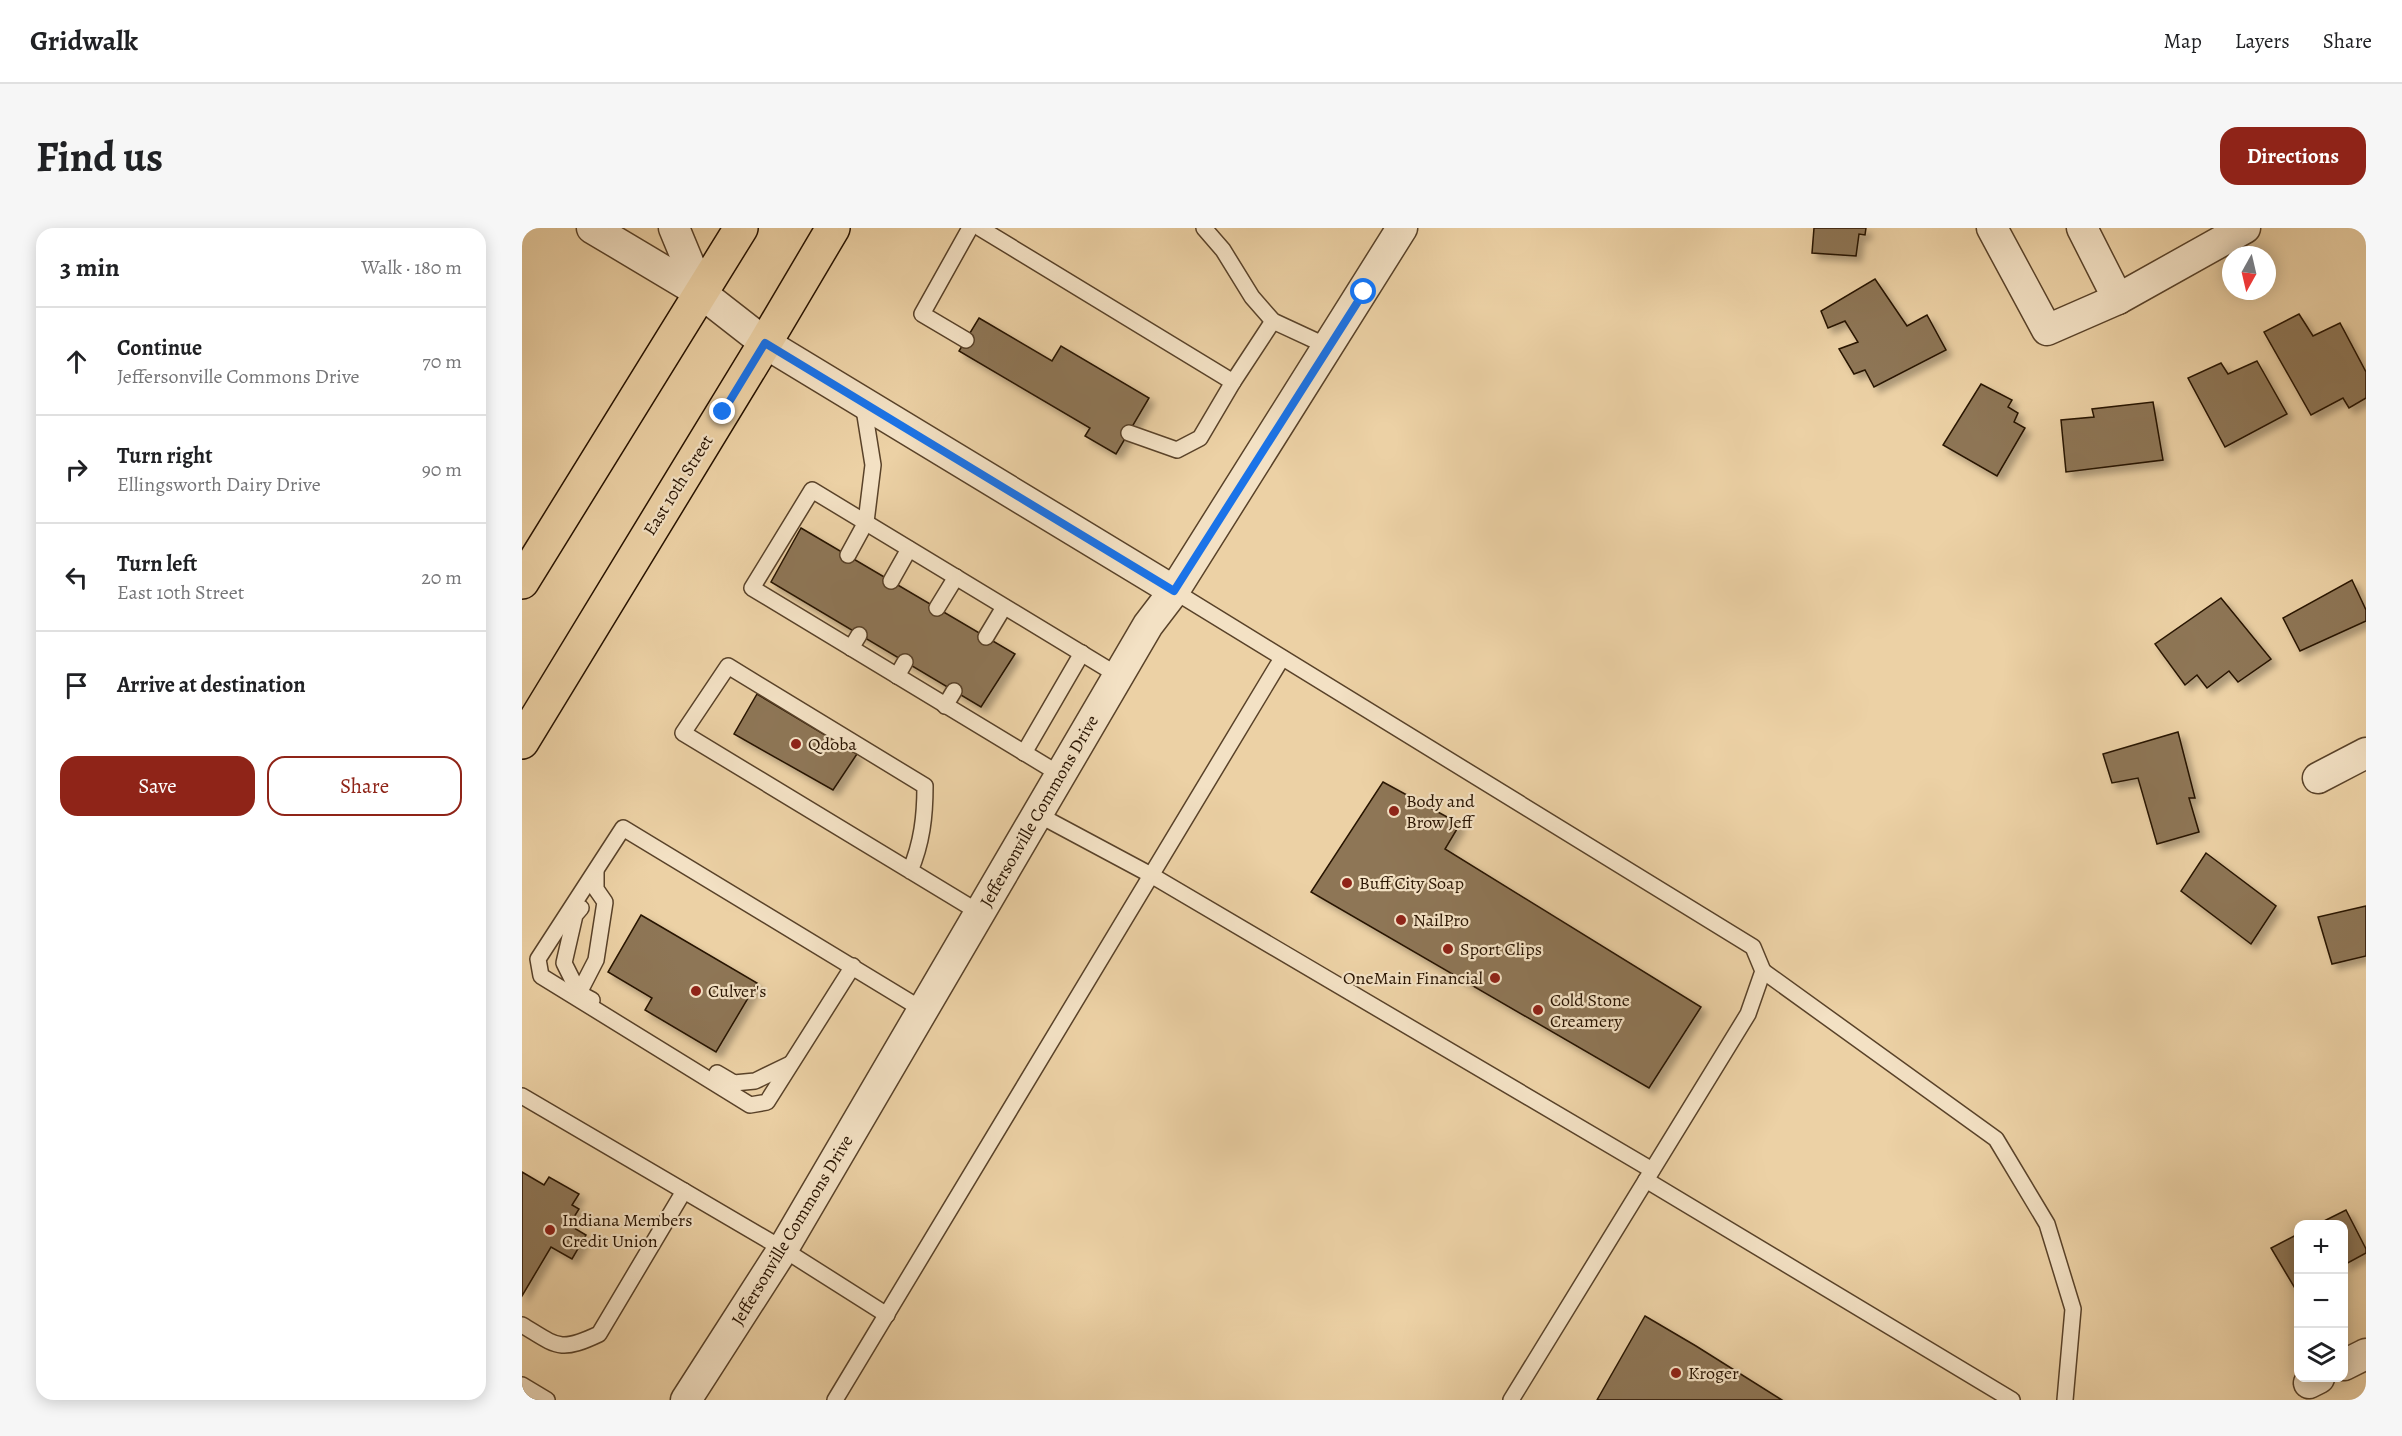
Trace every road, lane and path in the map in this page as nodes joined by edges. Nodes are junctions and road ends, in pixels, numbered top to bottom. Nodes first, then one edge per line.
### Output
1 (592, 228) edge
2 (674, 228) edge
3 (741, 228) edge
4 (833, 228) edge
5 (970, 228) edge
6 (980, 228) edge
7 (1204, 228) edge
8 (1402, 228) edge
9 (1992, 228) edge
10 (2082, 228) edge
11 (2245, 228) edge
12 (701, 293) junction
13 (2118, 299) junction
14 (1273, 321) junction
15 (966, 340) dead end
16 (765, 343) junction
17 (1329, 347) junction
18 (1233, 382) junction
19 (863, 403) junction
20 (1129, 433) dead end
21 (866, 522) junction
22 (909, 549) junction
23 (848, 555) dead end
24 (956, 577) junction
25 (891, 581) dead end
26 (522, 582) edge
27 (1174, 591) junction
28 (1004, 607) junction
29 (937, 608) dead end
30 (859, 634) dead end
31 (986, 637) dead end
32 (851, 648) junction
33 (1082, 653) junction
34 (1282, 658) junction
35 (905, 662) dead end
36 (897, 676) junction
37 (1119, 676) junction
38 (954, 692) dead end
39 (945, 706) junction
40 (522, 742) edge
41 (1024, 753) junction
42 (2366, 753) edge
43 (1061, 775) junction
44 (2318, 778) dead end
45 (1037, 814) junction
46 (910, 871) junction
47 (596, 872) junction
48 (1151, 876) junction
49 (596, 889) junction
50 (980, 913) junction
51 (853, 966) junction
52 (1763, 971) junction
53 (579, 993) junction
54 (923, 1010) junction
55 (790, 1064) junction
56 (522, 1096) edge
57 (1649, 1175) junction
58 (684, 1191) junction
59 (783, 1249) junction
60 (887, 1315) junction
61 (522, 1325) edge
62 (2366, 1354) edge
63 (2348, 1363) edge
64 (522, 1385) edge
65 (547, 1400) edge
66 (686, 1400) edge
67 (835, 1400) edge
68 (1511, 1400) edge
69 (2012, 1400) edge
70 (2065, 1400) edge

1 - 12 street
2 - 12 street
3 - 12 main road
4 - 16 main road, East 10th Street
5 - 15 lane
6 - 18 lane
7 - 14 lane
8 - 17 street, Jeffersonville Commons Drive
9 - 13 street
10 - 13 street
11 - 13 street
12 - 16 street
12 - 26 main road
14 - 17 lane
14 - 18 lane
16 - 19 street
16 - 40 main road, East 10th Street
17 - 27 street, Jeffersonville Commons Drive
18 - 20 lane
19 - 21 lane
19 - 27 street
21 - 22 lane
21 - 23 lane
21 - 32 lane
22 - 24 lane
22 - 25 lane
24 - 28 lane
24 - 29 lane
27 - 34 lane
27 - 37 street, Jeffersonville Commons Drive
28 - 31 lane
28 - 33 lane
30 - 32 lane
32 - 36 lane
33 - 37 lane
33 - 41 lane
34 - 48 lane
34 - 52 lane
35 - 36 lane
36 - 39 lane
37 - 43 street, Jeffersonville Commons Drive
38 - 39 lane
39 - 41 lane
41 - 43 lane
42 - 44 street
43 - 45 street, Jeffersonville Commons Drive
45 - 48 lane
45 - 50 street, Jeffersonville Commons Drive
46 - 46 lane
46 - 50 lane
47 - 49 lane
47 - 51 lane
47 - 55 lane
48 - 57 lane
48 - 60 lane
49 - 53 lane
49 - 53 lane
50 - 54 street, Jeffersonville Commons Drive
51 - 54 lane
51 - 55 lane
52 - 57 lane
52 - 70 lane
53 - 55 lane
54 - 59 street, Jeffersonville Commons Drive
56 - 58 lane
57 - 68 lane
57 - 69 lane
58 - 59 lane
58 - 61 lane
59 - 60 lane
59 - 66 street, Jeffersonville Commons Drive
60 - 67 lane
62 - 63 street
64 - 65 lane

